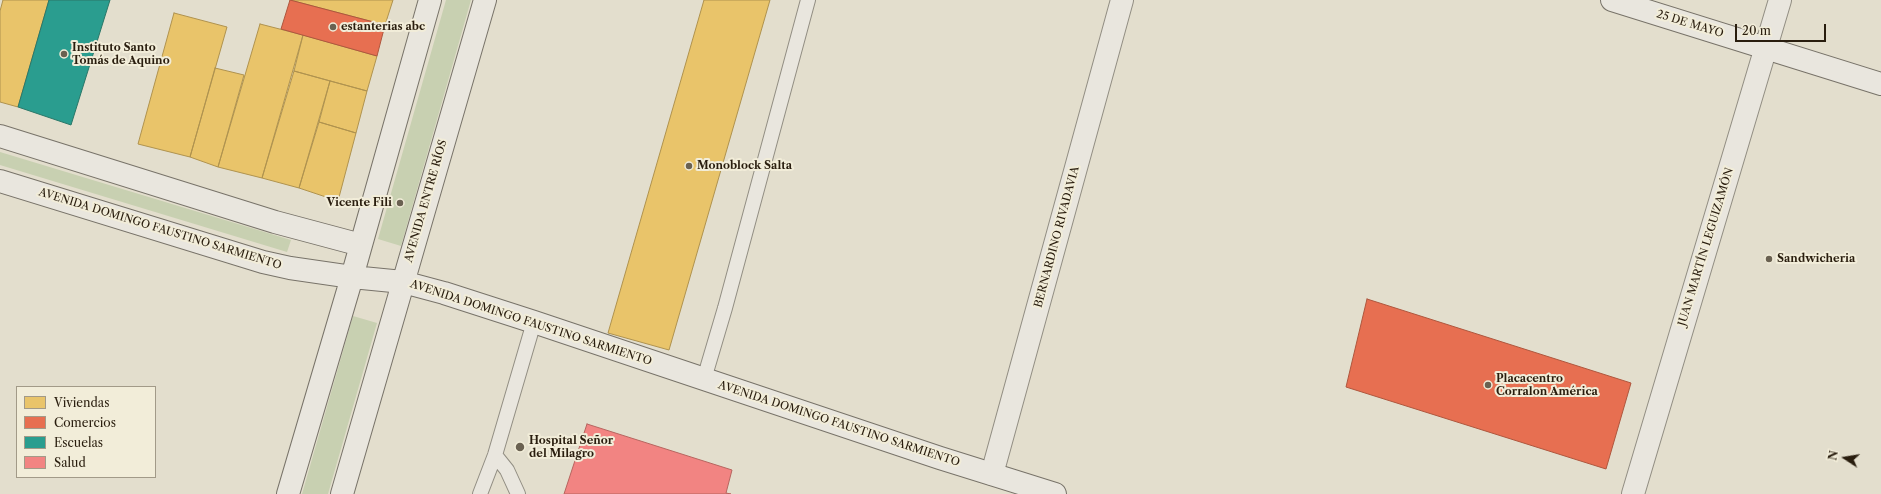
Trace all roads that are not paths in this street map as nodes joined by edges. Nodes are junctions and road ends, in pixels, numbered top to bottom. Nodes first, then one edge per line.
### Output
1 (430, 0) edge
2 (485, 0) edge
3 (808, 0) edge
4 (1122, 0) edge
5 (1612, 0) edge
6 (1780, 0) edge
7 (1766, 47) junction
8 (1881, 84) edge
9 (0, 136) edge
10 (0, 182) edge
11 (361, 246) junction
12 (352, 277) junction
13 (403, 282) junction
14 (534, 322) junction
15 (704, 378) junction
16 (495, 455) junction
17 (992, 474) junction
18 (288, 494) edge
19 (342, 494) edge
20 (480, 494) edge
21 (518, 494) edge
22 (1055, 494) edge
23 (1633, 494) edge

1 - 11 main road
2 - 13 main road, AVENIDA ENTRE RÍOS
3 - 15 lane
4 - 17 main road, BERNARDINO RIVADAVIA
5 - 7 main road, 25 DE MAYO
6 - 7 main road, JUAN MARTÍN LEGUIZAMÓN
7 - 8 main road, 25 DE MAYO
7 - 23 main road, JUAN MARTÍN LEGUIZAMÓN
9 - 11 main road
10 - 12 main road, AVENIDA DOMINGO FAUSTINO SARMIENTO
11 - 12 main road
12 - 13 main road, AVENIDA DOMINGO FAUSTINO SARMIENTO
12 - 18 main road
13 - 14 main road, AVENIDA DOMINGO FAUSTINO SARMIENTO
13 - 19 main road, AVENIDA ENTRE RÍOS
14 - 15 main road, AVENIDA DOMINGO FAUSTINO SARMIENTO
14 - 16 lane
15 - 17 main road, AVENIDA DOMINGO FAUSTINO SARMIENTO
16 - 20 lane
16 - 21 lane
17 - 22 main road, AVENIDA DOMINGO FAUSTINO SARMIENTO

